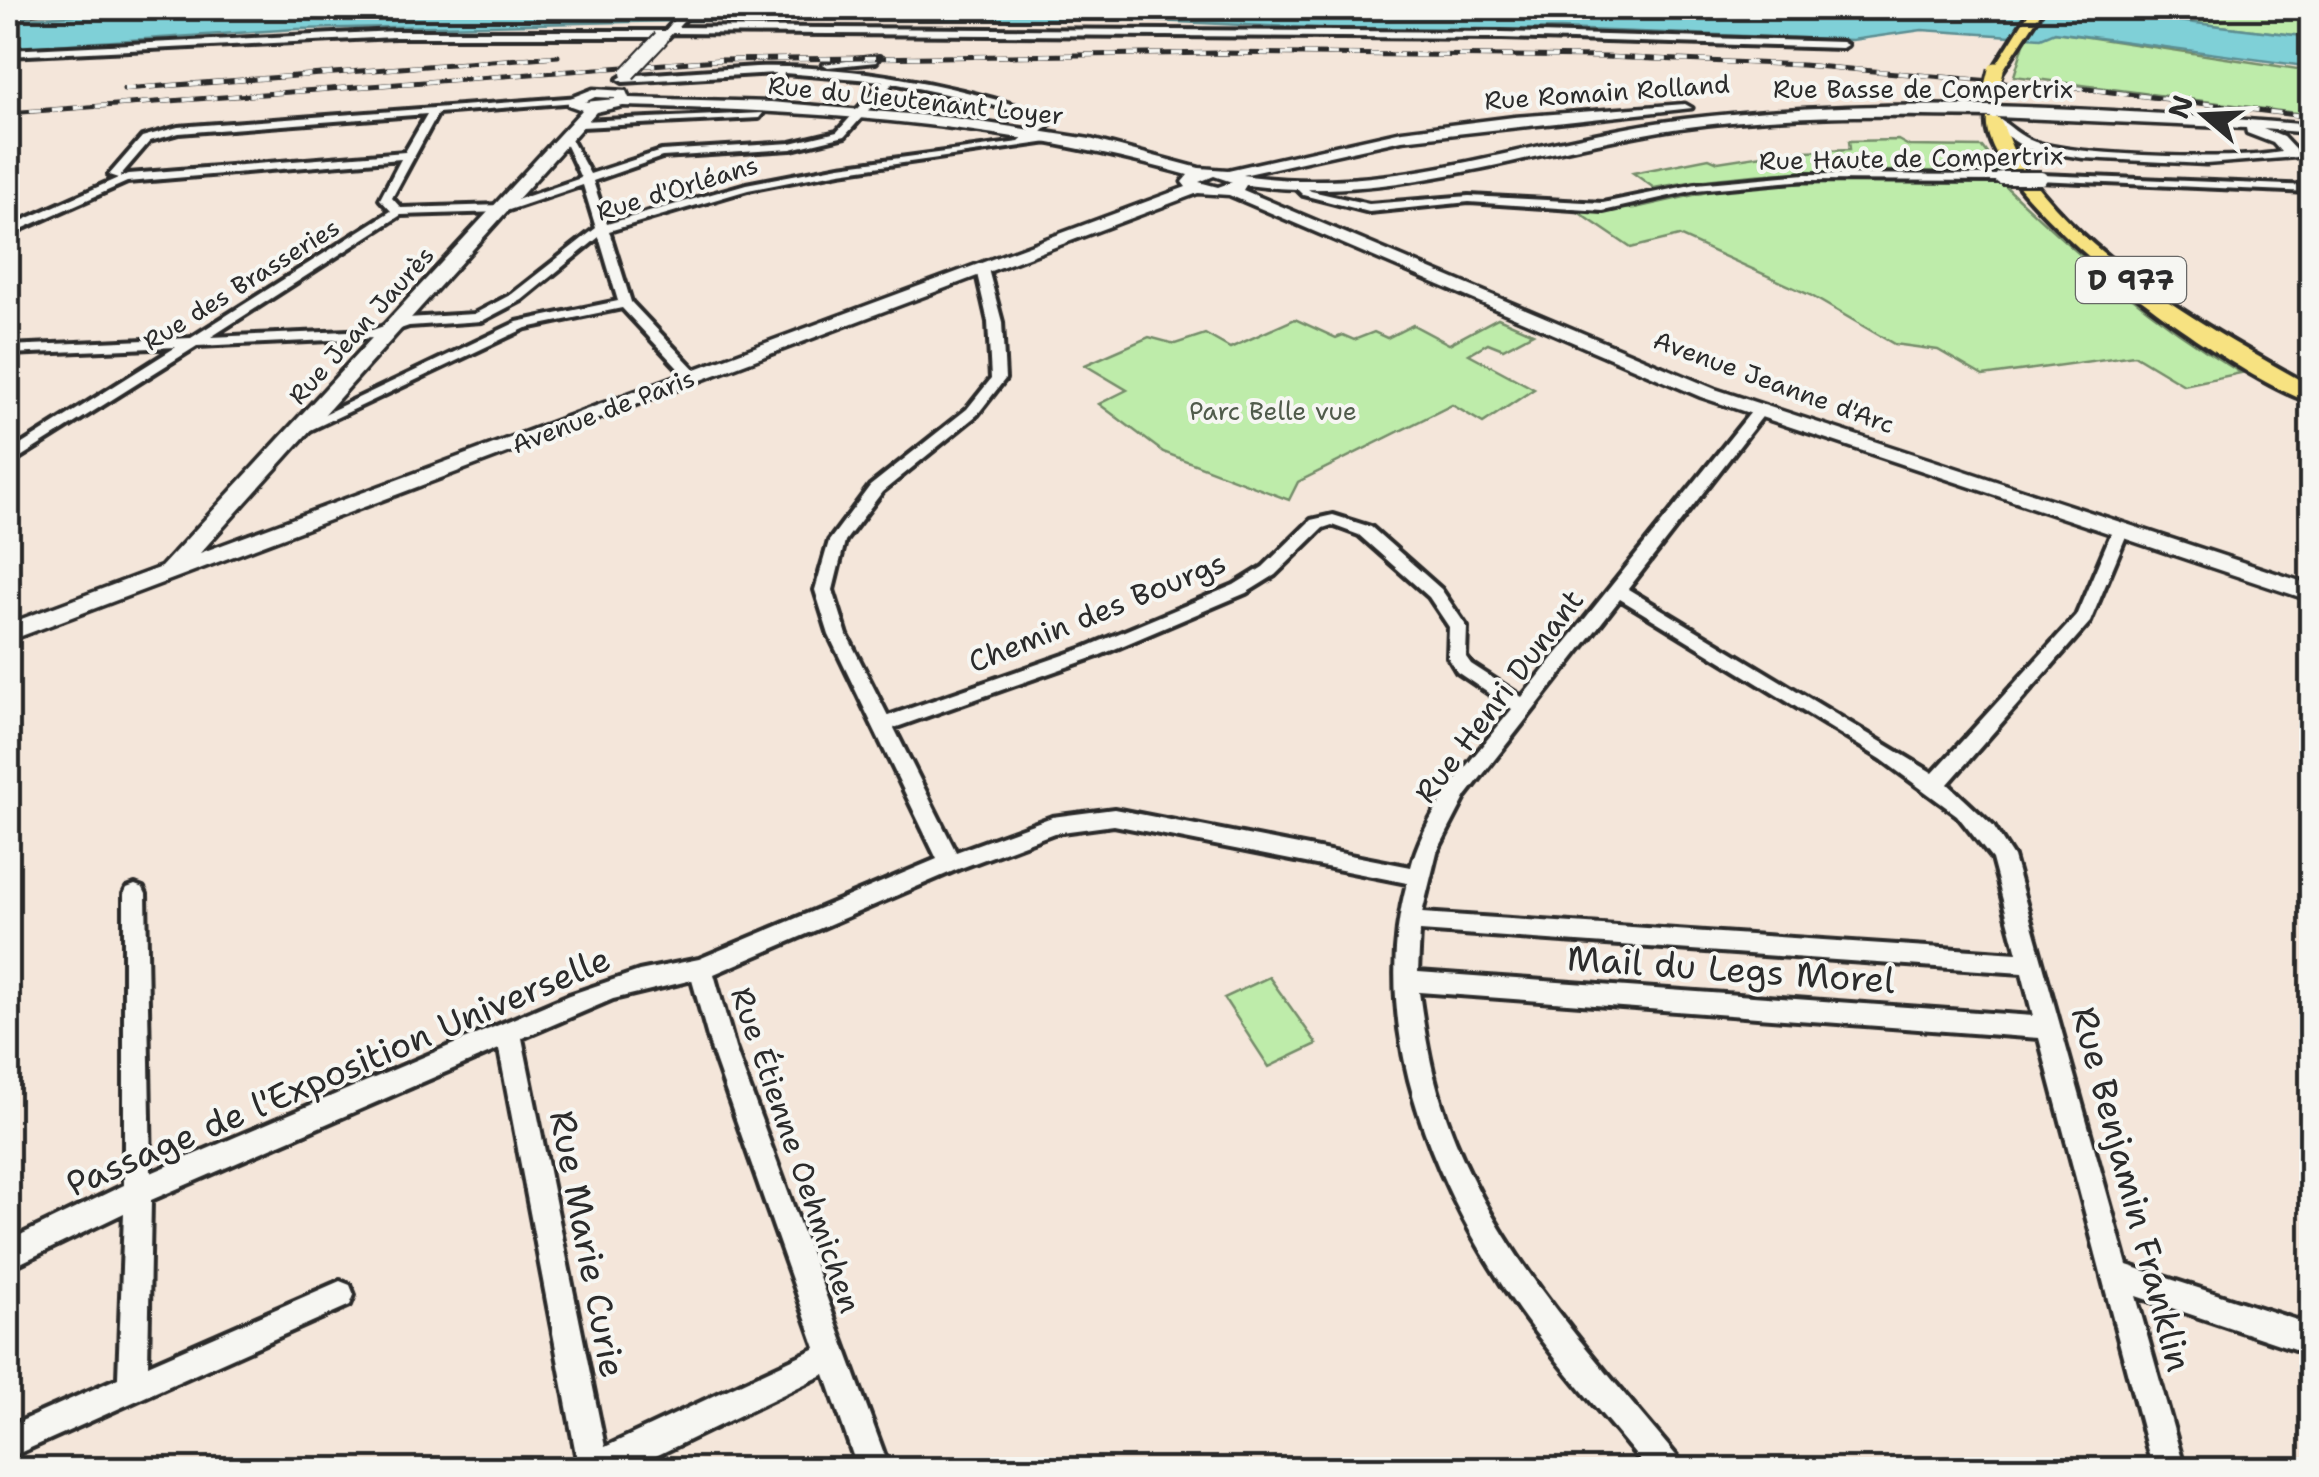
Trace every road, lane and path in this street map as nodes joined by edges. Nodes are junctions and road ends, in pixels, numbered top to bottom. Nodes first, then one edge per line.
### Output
1 (68, 8) edge
2 (690, 8) edge
3 (2038, 8) edge
4 (8, 11) edge
5 (667, 32) junction
6 (1842, 45) dead end
7 (8, 53) edge
8 (876, 59) dead end
9 (798, 70) junction
10 (780, 71) junction
11 (626, 76) junction
12 (890, 80) junction
13 (617, 97) junction
14 (773, 98) dead end
15 (1991, 106) junction
16 (434, 110) junction
17 (583, 111) junction
18 (862, 114) junction
19 (2167, 116) junction
20 (1495, 120) junction
21 (1553, 123) junction
22 (1678, 124) junction
23 (1605, 125) junction
24 (1445, 126) junction
25 (2312, 130) edge
26 (1036, 134) junction
27 (1620, 135) junction
28 (1381, 136) junction
29 (1064, 138) junction
30 (566, 139) junction
31 (1346, 142) junction
32 (1571, 143) junction
33 (729, 147) junction
34 (1018, 147) junction
35 (1415, 154) junction
36 (405, 155) junction
37 (1477, 163) junction
38 (114, 174) junction
39 (587, 179) junction
40 (128, 180) junction
41 (1198, 181) junction
42 (1235, 181) junction
43 (1392, 181) junction
44 (1365, 185) junction
45 (96, 188) junction
46 (1302, 188) junction
47 (2312, 189) edge
48 (1394, 206) junction
49 (503, 208) junction
50 (398, 212) junction
51 (600, 230) junction
52 (8, 231) edge
53 (982, 269) junction
54 (625, 304) junction
55 (383, 330) junction
56 (194, 341) junction
57 (8, 350) edge
58 (694, 377) junction
59 (2312, 396) edge
60 (1760, 410) junction
61 (299, 430) junction
62 (11, 454) edge
63 (2121, 530) junction
64 (166, 574) junction
65 (1618, 590) junction
66 (2312, 593) edge
67 (8, 633) edge
68 (1522, 707) junction
69 (882, 724) junction
70 (1933, 787) junction
71 (950, 863) junction
72 (1418, 876) junction
73 (134, 894) dead end
74 (1408, 921) junction
75 (2032, 964) junction
76 (700, 969) junction
77 (1407, 981) junction
78 (2049, 1028) junction
79 (509, 1034) junction
80 (138, 1188) junction
81 (8, 1255) edge
82 (2117, 1276) junction
83 (340, 1295) dead end
84 (2312, 1340) edge
85 (833, 1355) junction
86 (132, 1387) junction
87 (8, 1443) edge
88 (594, 1470) edge
89 (874, 1470) edge
90 (1668, 1470) edge
91 (2169, 1470) edge

1 - 4 street
2 - 5 main road
3 - 15 main road, bridge
5 - 6 street
5 - 7 street
5 - 11 main road, bridge
8 - 9 street
9 - 10 street
9 - 12 street
10 - 11 street
10 - 14 street
11 - 13 main road
12 - 18 street
12 - 26 street
13 - 17 main road, Rue du Lieutenant Loyer
13 - 18 main road, Rue du Lieutenant Loyer
15 - 19 main road
15 - 20 main road, Rue Romain Rolland
15 - 59 main road, D 977
16 - 17 street
16 - 36 street
16 - 38 street
17 - 30 main road, Rue Jean Jaurès
17 - 33 street
18 - 26 main road, Rue du Lieutenant Loyer
18 - 33 street
19 - 22 main road, Rue Basse de Compertrix
19 - 25 main road, Rue Basse de Compertrix
20 - 21 main road
20 - 24 main road, Rue Romain Rolland
21 - 23 main road
21 - 32 main road
22 - 23 main road
22 - 27 main road, Rue Basse de Compertrix
23 - 27 main road
24 - 28 main road, Rue Romain Rolland
24 - 35 main road
26 - 29 main road, Rue du Lieutenant Loyer
26 - 34 street, Rue d'Orléans
27 - 32 main road, Rue Basse de Compertrix
28 - 31 main road, Rue Romain Rolland
28 - 35 main road
29 - 34 street, Rue d'Orléans
29 - 41 main road, Rue du Lieutenant Loyer
30 - 39 street
30 - 49 main road, Rue Jean Jaurès
31 - 35 main road
31 - 42 main road, Rue Romain Rolland
32 - 37 main road, Rue Basse de Compertrix
33 - 39 street
34 - 51 street, Rue d'Orléans
35 - 37 main road
35 - 43 main road
36 - 40 street
36 - 50 street
37 - 43 main road, Rue Basse de Compertrix
38 - 40 street
38 - 45 street
39 - 49 street
39 - 51 street
40 - 45 street
41 - 42 main road, Rue Basse de Compertrix
41 - 53 main road, Avenue de Paris
42 - 46 main road, Rue Basse de Compertrix
42 - 60 main road, Avenue Jeanne d'Arc
43 - 44 main road, Rue Basse de Compertrix
44 - 46 main road, Rue Basse de Compertrix
44 - 48 street
45 - 52 street
46 - 48 street, Rue Haute de Compertrix
47 - 48 street, Rue Haute de Compertrix, bridge
49 - 50 street
49 - 55 main road, Rue Jean Jaurès
50 - 56 street, Rue des Brasseries
51 - 54 street
51 - 55 street, Rue d'Orléans
53 - 58 main road, Avenue de Paris
53 - 69 street
54 - 58 street
54 - 61 street
55 - 56 street, Rue d'Orléans
55 - 61 main road, Rue Jean Jaurès
56 - 57 street, Rue d'Orléans
56 - 62 street, Rue des Brasseries
58 - 64 main road, Avenue de Paris
60 - 63 main road, Avenue Jeanne d'Arc
60 - 65 street, Rue Henri Dunant
61 - 64 main road, Rue Jean Jaurès
63 - 66 main road, Avenue Jeanne d'Arc
63 - 70 street
64 - 67 main road, Avenue de Paris
65 - 68 street, Rue Henri Dunant
65 - 70 street, Rue Benjamin Franklin
68 - 69 street, Chemin des Bourgs
68 - 72 street, Rue Henri Dunant
69 - 71 street
70 - 75 street, Rue Benjamin Franklin
71 - 72 street, Rue Étienne Oehmichen
71 - 76 street, Rue Étienne Oehmichen
72 - 74 street, Rue Henri Dunant
73 - 80 street
74 - 75 street, Mail du Legs Morel
74 - 77 street, Rue Henri Dunant
75 - 78 street, Rue Benjamin Franklin
76 - 79 street, Passage de l'Exposition Universelle
76 - 85 street, Rue Étienne Oehmichen
77 - 78 street, Mail du Legs Morel
77 - 90 street, Rue Henri Dunant
78 - 82 street, Rue Benjamin Franklin
79 - 80 street, Passage de l'Exposition Universelle
79 - 88 street, Rue Marie Curie
80 - 81 street, Passage de l'Exposition Universelle
80 - 86 street
82 - 84 street
82 - 91 street, Rue Benjamin Franklin
83 - 86 street
85 - 88 street
85 - 89 street, Rue Étienne Oehmichen
86 - 87 street

